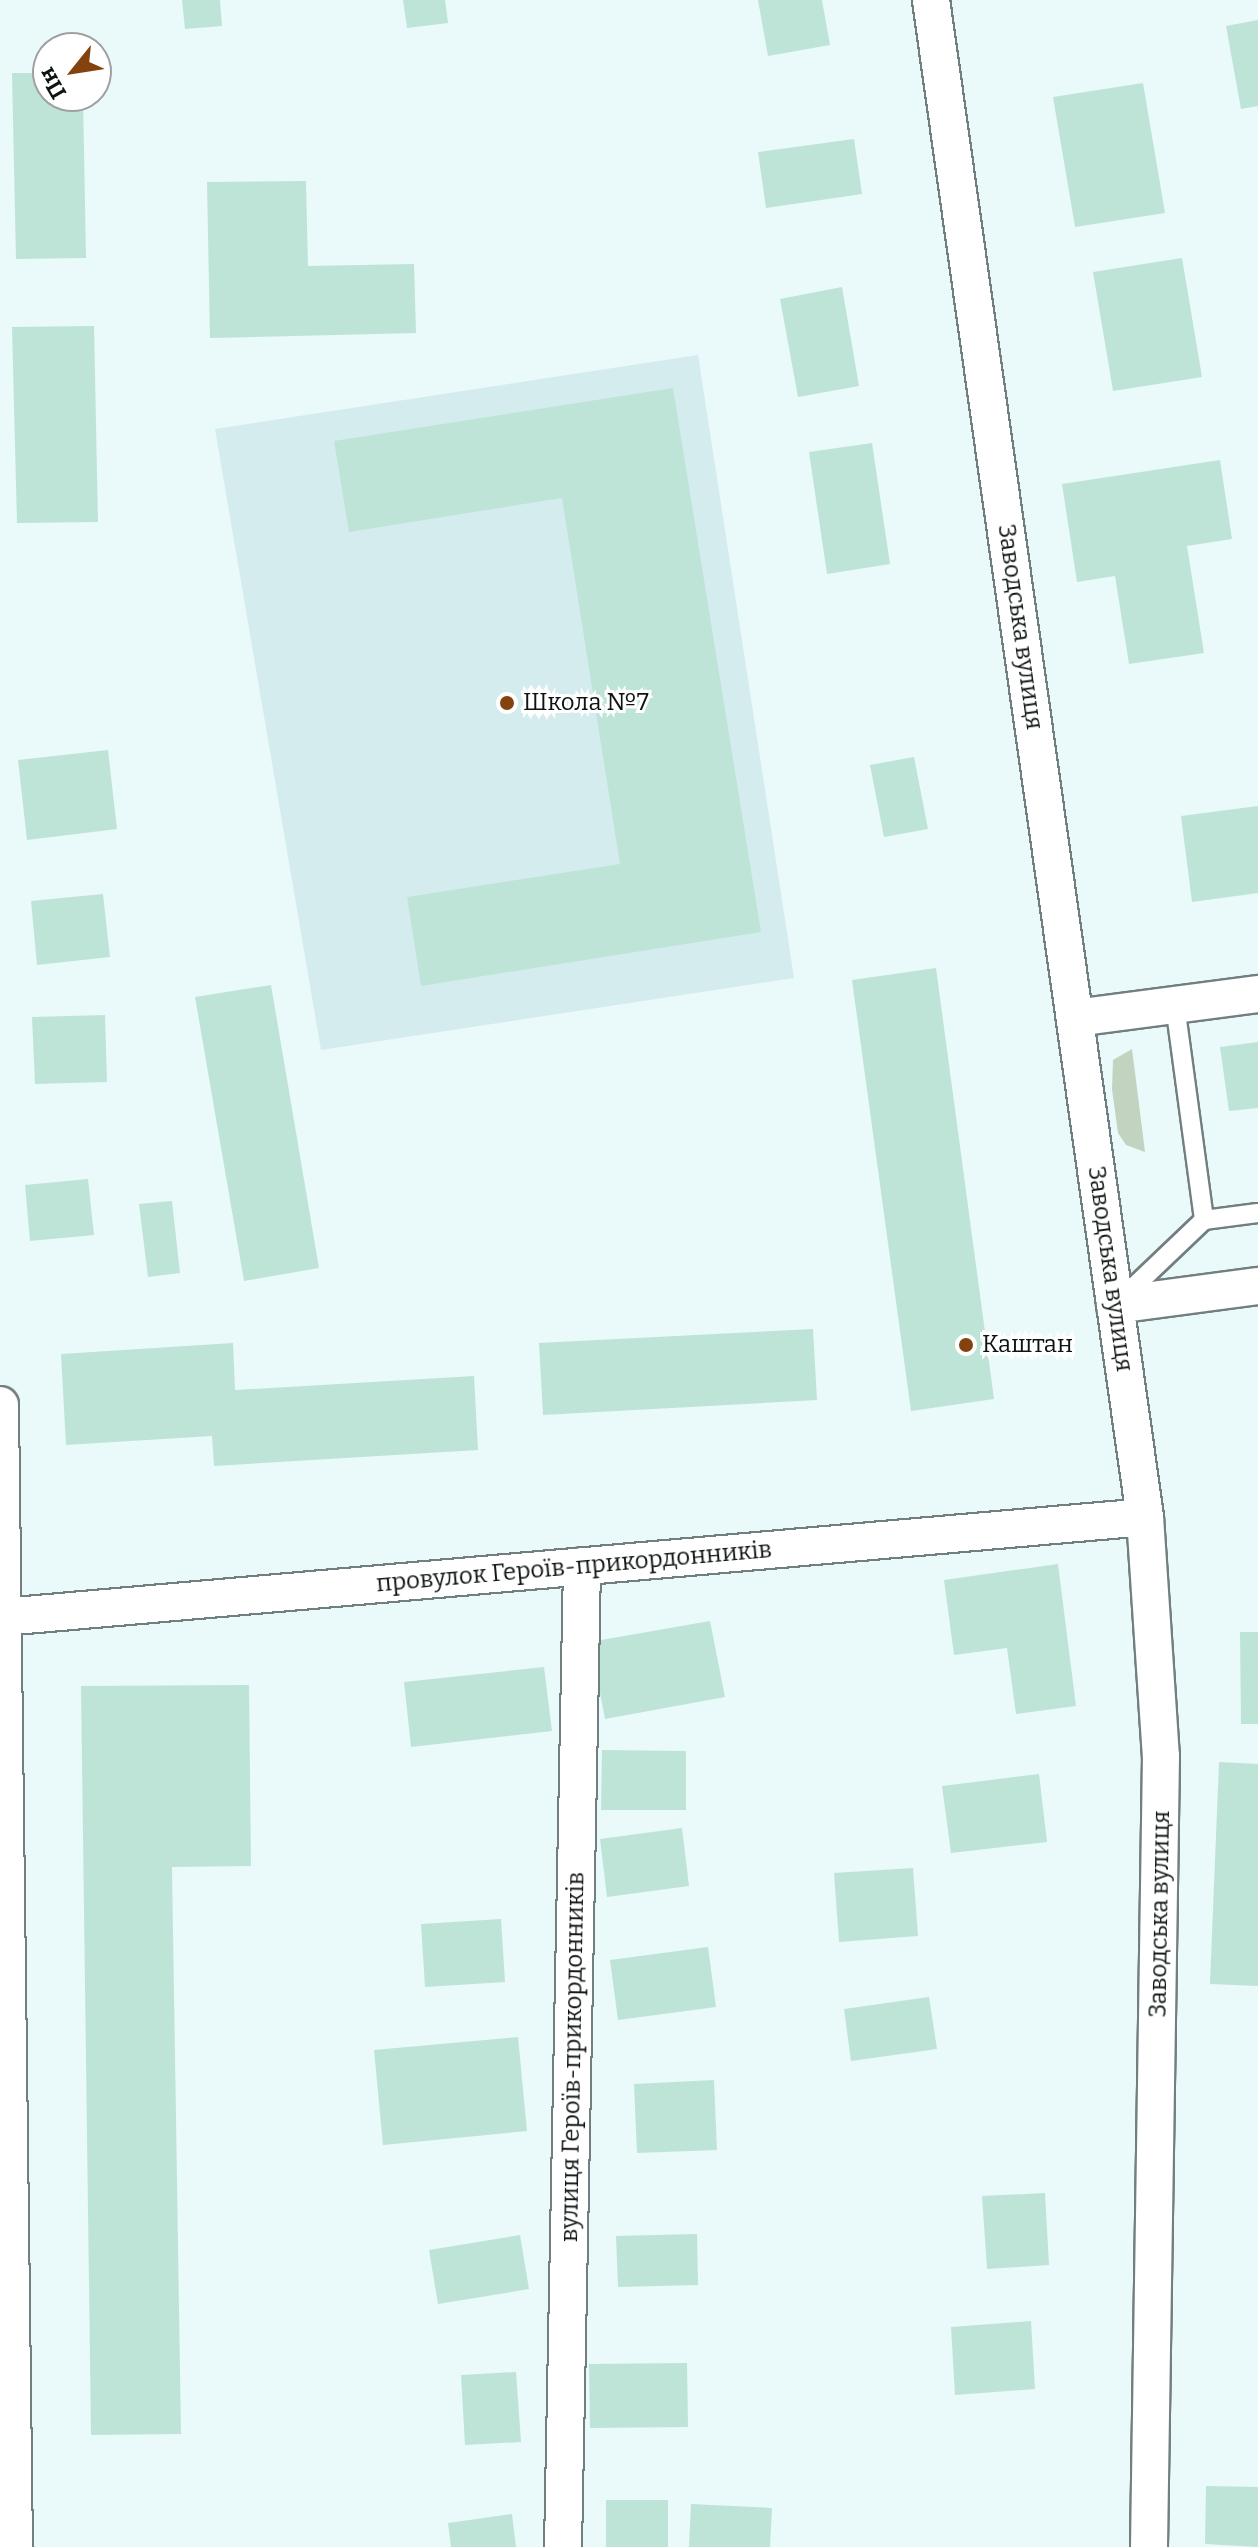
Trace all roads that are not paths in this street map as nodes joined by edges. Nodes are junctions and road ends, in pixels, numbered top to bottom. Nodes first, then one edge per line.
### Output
1 (931, 0) edge
2 (1258, 994) edge
3 (1175, 1005) junction
4 (1075, 1018) junction
5 (1258, 1213) edge
6 (1204, 1220) junction
7 (1258, 1286) edge
8 (1115, 1305) junction
9 (0, 1405) edge
10 (0, 1477) edge
11 (1145, 1517) junction
12 (582, 1566) junction
13 (3, 1617) junction
14 (4, 2014) edge
15 (14, 2547) edge
16 (563, 2547) edge
17 (1149, 2547) edge

1 - 4 street, Заводська вулиця
2 - 3 street
3 - 4 street
3 - 6 lane
4 - 8 street, Заводська вулиця
5 - 6 lane
6 - 8 lane
7 - 8 street
8 - 11 street, Заводська вулиця
9 - 10 street
10 - 13 street
11 - 12 street, провулок Героїв-прикордонників
11 - 17 street, Заводська вулиця
12 - 13 street, провулок Героїв-прикордонників
12 - 16 street, вулиця Героїв-прикордонників
13 - 14 street
14 - 15 street

